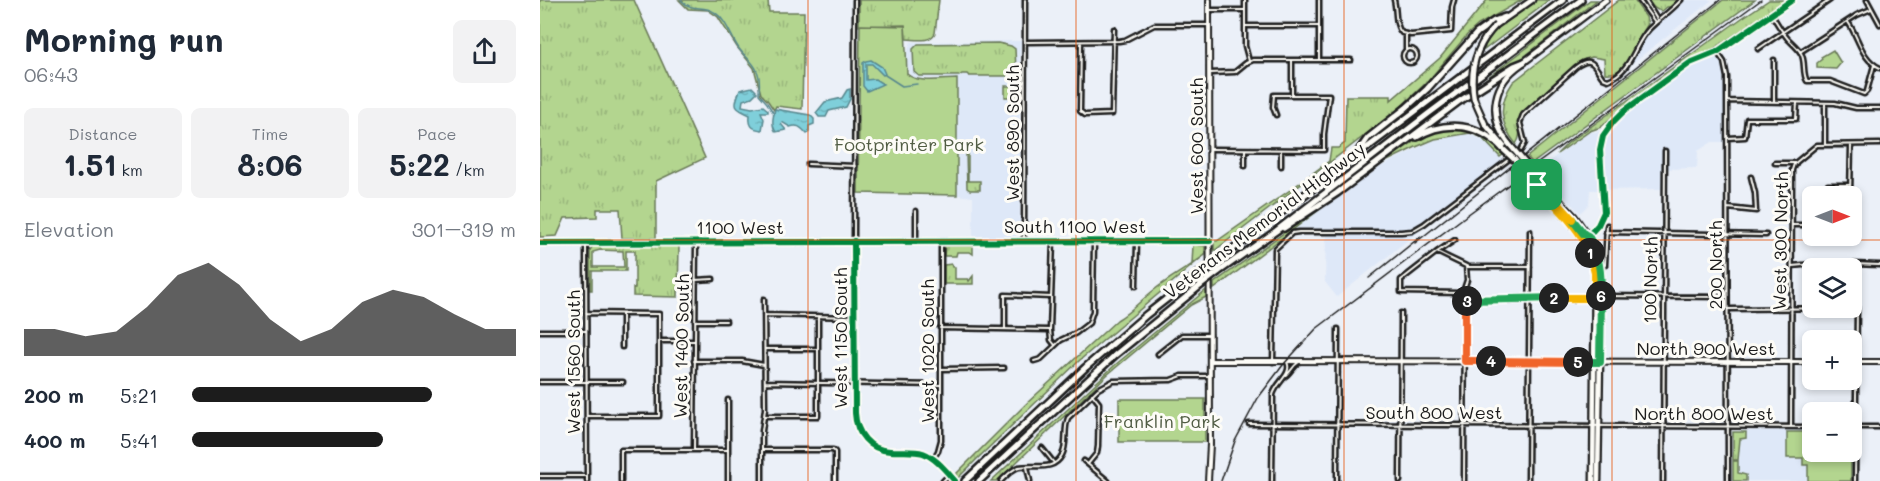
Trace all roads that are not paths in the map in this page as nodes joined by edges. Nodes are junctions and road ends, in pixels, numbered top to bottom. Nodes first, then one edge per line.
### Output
1 (855, 0) edge
2 (1025, 0) edge
3 (1209, 0) edge
4 (1245, 0) edge
5 (1318, 0) edge
6 (1394, 0) edge
7 (1454, 0) edge
8 (1532, 0) edge
9 (1563, 0) edge
10 (1581, 0) edge
11 (1639, 0) edge
12 (1645, 0) edge
13 (1681, 0) edge
14 (1792, 0) edge
15 (1830, 0) edge
16 (1867, 0) edge
17 (1604, 1) edge
18 (1871, 9) junction
19 (1209, 10) junction
20 (1245, 10) junction
21 (1771, 14) junction
22 (1505, 16) junction
23 (1848, 21) junction
24 (1657, 22) junction
25 (1880, 24) edge
26 (1209, 25) junction
27 (1245, 26) junction
28 (1319, 26) junction
29 (1114, 29) dead end
30 (1783, 31) junction
31 (1406, 35) junction
32 (1026, 42) junction
33 (1081, 42) junction
34 (1114, 42) junction
35 (1758, 49) dead end
36 (1406, 50) junction
37 (1717, 51) junction
38 (1800, 52) junction
39 (1292, 60) junction
40 (1319, 60) junction
41 (1351, 60) dead end
42 (1774, 60) dead end
43 (1249, 61) junction
44 (1524, 62) junction
45 (1874, 65) junction
46 (1880, 68) edge
47 (1210, 73) junction
48 (1292, 95) junction
49 (1727, 101) junction
50 (1774, 102) junction
51 (1797, 102) junction
52 (1825, 103) junction
53 (1880, 108) edge
54 (1276, 115) dead end
55 (1728, 138) junction
56 (1825, 144) junction
57 (1851, 144) junction
58 (1880, 144) edge
59 (1506, 147) junction
60 (1210, 150) junction
61 (1245, 150) junction
62 (1281, 150) junction
63 (1665, 151) dead end
64 (1392, 152) junction
65 (1355, 156) junction
66 (1515, 157) junction
67 (1775, 163) dead end
68 (1796, 163) junction
69 (808, 164) dead end
70 (855, 166) junction
71 (1245, 166) dead end
72 (1281, 166) dead end
73 (1750, 177) dead end
74 (1536, 181) junction
75 (1850, 185) joint
76 (1828, 186) dead end
77 (1728, 208) junction
78 (916, 211) dead end
79 (1607, 225) dead end
80 (1792, 225) junction
81 (1802, 225) edge
82 (1276, 231) junction
83 (1530, 231) dead end
84 (1606, 232) junction
85 (1665, 234) junction
86 (1728, 234) junction
87 (1588, 236) junction
88 (1766, 236) dead end
89 (1455, 240) dead end
90 (1053, 241) junction
91 (1094, 241) junction
92 (1137, 241) junction
93 (1210, 241) junction
94 (696, 242) junction
95 (854, 242) junction
96 (916, 242) junction
97 (941, 242) junction
98 (1024, 242) junction
99 (540, 243) edge
100 (586, 243) junction
101 (1437, 252) junction
102 (1605, 265) dead end
103 (1880, 265) edge
104 (1466, 266) junction
105 (1792, 266) junction
106 (1530, 267) junction
107 (1595, 271) junction
108 (713, 279) dead end
109 (695, 280) junction
110 (1136, 286) dead end
111 (1462, 293) junction
112 (1601, 296) junction
113 (1051, 297) junction
114 (1664, 297) junction
115 (1728, 297) junction
116 (1530, 298) junction
117 (1595, 298) junction
118 (764, 299) dead end
119 (1466, 301) junction
120 (1792, 308) junction
121 (1728, 309) junction
122 (586, 313) junction
123 (1401, 313) dead end
124 (622, 314) junction
125 (764, 315) junction
126 (818, 316) junction
127 (855, 316) junction
128 (695, 321) junction
129 (726, 321) dead end
130 (940, 328) junction
131 (1005, 329) junction
132 (1338, 329) dead end
133 (1050, 330) junction
134 (1857, 330) edge
135 (540, 331) edge
136 (586, 331) junction
137 (1210, 335) junction
138 (659, 341) junction
139 (695, 341) junction
140 (1055, 345) junction
141 (622, 347) dead end
142 (765, 349) junction
143 (818, 349) junction
144 (1158, 354) dead end
145 (694, 361) junction
146 (1034, 361) dead end
147 (1210, 361) junction
148 (1273, 361) junction
149 (1308, 361) junction
150 (1337, 361) junction
151 (1401, 361) junction
152 (1465, 361) junction
153 (1529, 361) junction
154 (1728, 361) junction
155 (1287, 362) junction
156 (1300, 362) junction
157 (1597, 362) junction
158 (1663, 362) junction
159 (1791, 362) junction
160 (1802, 362) edge
161 (1862, 362) edge
162 (1880, 362) edge
163 (764, 365) junction
164 (1004, 368) dead end
165 (940, 369) junction
166 (1210, 376) junction
167 (1284, 377) junction
168 (540, 382) edge
169 (587, 382) junction
170 (623, 382) dead end
171 (765, 382) junction
172 (818, 383) junction
173 (855, 384) junction
174 (940, 386) junction
175 (1092, 394) junction
176 (728, 400) dead end
177 (587, 416) junction
178 (765, 416) junction
179 (1249, 424) dead end
180 (1273, 424) junction
181 (1337, 425) junction
182 (1400, 425) junction
183 (1464, 425) junction
184 (1529, 425) junction
185 (1596, 426) junction
186 (1663, 427) junction
187 (1728, 427) junction
188 (1791, 427) junction
189 (1802, 427) edge
190 (1880, 427) edge
191 (1862, 428) edge
192 (1042, 448) dead end
193 (694, 450) junction
194 (727, 450) junction
195 (762, 450) junction
196 (933, 459) junction
197 (1084, 461) dead end
198 (1855, 462) edge
199 (1054, 464) junction
200 (1088, 464) junction
201 (1027, 467) junction
202 (949, 475) junction
203 (540, 476) edge
204 (587, 476) junction
205 (587, 481) edge
206 (621, 481) edge
207 (728, 481) edge
208 (762, 481) edge
209 (835, 481) edge
210 (943, 481) edge
211 (955, 481) edge
212 (966, 481) edge
213 (979, 481) edge
214 (1001, 481) edge
215 (1030, 481) edge
216 (1107, 481) edge
217 (1209, 481) edge
218 (1272, 481) edge
219 (1336, 481) edge
220 (1400, 481) edge
221 (1464, 481) edge
222 (1528, 481) edge
223 (1593, 481) edge
224 (1598, 481) edge
225 (1663, 481) edge
226 (1728, 481) edge
227 (1855, 481) edge

1 - 70 street, West 1150 South
2 - 32 street, West 890 South
3 - 19 street, West 600 South
4 - 20 street
5 - 28 street
6 - 31 street
7 - 31 street
8 - 22 main road
9 - 65 highway, Veterans Memorial Highway
10 - 82 highway, Veterans Memorial Highway
11 - 24 street
12 - 24 street
13 - 24 street
14 - 21 street
15 - 30 street
16 - 18 street
17 - 44 main road
18 - 23 street
18 - 25 street
19 - 20 street
19 - 26 street, West 600 South
20 - 27 street
21 - 30 street
21 - 37 street
22 - 59 main road, bridge
22 - 65 highway
23 - 38 street
23 - 45 street
24 - 66 street
26 - 34 street
26 - 47 street, West 600 South
27 - 28 street
27 - 43 street
28 - 40 street
29 - 34 street
30 - 35 street
30 - 38 street
31 - 36 street
32 - 33 street
32 - 98 street, West 890 South
33 - 34 street
33 - 34 street
36 - 36 street
37 - 49 street, 200 North
37 - 87 street
38 - 45 street
39 - 40 street
39 - 43 street
39 - 48 street
40 - 41 street
42 - 50 street
43 - 47 street
44 - 59 main road
44 - 64 highway
45 - 46 street
47 - 60 street, West 600 South
48 - 54 street
48 - 62 street
49 - 50 street
49 - 55 street, 200 North
50 - 51 street
51 - 52 street
51 - 55 street
52 - 53 street
52 - 56 street
55 - 77 street, 200 North
56 - 57 street
56 - 68 street, West 300 North
57 - 58 street
57 - 75 street
59 - 64 highway
59 - 66 highway, bridge
59 - 74 main road, bridge
60 - 61 street
60 - 93 street, West 600 South
61 - 62 street
61 - 71 street
62 - 72 street
63 - 85 street, 100 North
64 - 82 highway
65 - 212 highway, Veterans Memorial Highway, bridge
66 - 74 main road, bridge
66 - 148 street
67 - 68 street
68 - 80 street, West 300 North
69 - 70 street
70 - 95 street, West 1150 South
73 - 77 street
74 - 87 main road
74 - 107 main road
75 - 76 street
77 - 86 street, 200 North
78 - 96 street
79 - 84 street
80 - 81 street
80 - 105 street, West 300 North
82 - 213 highway, Veterans Memorial Highway, bridge
83 - 106 street
84 - 85 street
84 - 102 street
85 - 86 street
85 - 114 street, 100 North
86 - 88 street
86 - 115 street, 200 North
87 - 107 main road
87 - 112 main road
89 - 101 street
90 - 91 street, South 1100 West
90 - 98 street, South 1100 West
90 - 113 street
91 - 92 street, South 1100 West
91 - 140 street
92 - 93 street, South 1100 West
92 - 110 street
93 - 137 street, West 600 South
94 - 95 street, 1100 West
94 - 100 street, 1100 West
94 - 109 street, West 1400 South
95 - 96 street, 1100 West
95 - 127 street, West 1150 South
96 - 97 street, 1100 West
97 - 98 street, South 1100 West
97 - 130 street, West 1020 South
99 - 100 street, 1100 West
100 - 122 street, West 1560 South
101 - 104 street
101 - 111 street
103 - 105 street
104 - 106 street
104 - 111 street
105 - 120 street, West 300 North
106 - 116 street
107 - 117 main road
108 - 109 street
109 - 128 street, West 1400 South
111 - 119 street
112 - 114 street
112 - 157 main road
113 - 131 street
113 - 133 street
114 - 115 street
114 - 158 street, 100 North
115 - 121 street, 200 North
116 - 117 street
116 - 119 street
116 - 153 street
117 - 157 main road
118 - 125 street
119 - 152 street
120 - 121 street
120 - 134 street
120 - 159 street, West 300 North
121 - 154 street, 200 North
122 - 124 street
122 - 136 street, West 1560 South
123 - 151 street
124 - 138 street
124 - 141 street
125 - 126 street
125 - 142 street
126 - 127 street
126 - 143 street
127 - 173 street, West 1150 South
128 - 129 street
128 - 139 street, West 1400 South
130 - 131 street
130 - 165 street, West 1020 South
131 - 133 street
132 - 150 street
133 - 140 street
135 - 136 street
136 - 169 street, West 1560 South
137 - 144 street
137 - 147 street, West 600 South
138 - 139 street
138 - 177 street
139 - 145 street, West 1400 South
140 - 146 street
142 - 143 street
142 - 163 street
143 - 172 street
145 - 163 street
145 - 193 street, West 1400 South
147 - 148 street
147 - 166 street, West 600 South
148 - 149 street
148 - 155 street
149 - 150 street, North 900 West
149 - 156 street
150 - 151 street, North 900 West
150 - 181 street
151 - 152 street, North 900 West
151 - 182 street
152 - 153 street, North 900 West
152 - 183 street
153 - 157 street, North 900 West
153 - 184 street
154 - 158 street, North 900 West
154 - 159 street, North 900 West
154 - 187 street, 200 North
155 - 156 street
155 - 167 street
156 - 167 street
157 - 158 street, North 900 West
157 - 185 main road
158 - 186 street, 100 North
159 - 160 street, North 900 West
159 - 188 street, West 300 North
161 - 162 street
163 - 171 street
164 - 165 street
165 - 174 street, West 1020 South
166 - 175 street
166 - 217 street, West 600 South
167 - 180 street
168 - 169 street
169 - 170 street
169 - 177 street, West 1560 South
171 - 172 street
171 - 178 street
172 - 173 street
172 - 178 street
173 - 174 street
173 - 196 street, West 1150 South
174 - 196 street, West 1020 South
175 - 199 street
175 - 200 street
176 - 194 street
177 - 204 street, West 1560 South
178 - 195 street
179 - 180 street, South 800 West
180 - 181 street, South 800 West
180 - 218 street
181 - 182 street, South 800 West
181 - 219 street
182 - 183 street, South 800 West
182 - 220 street
183 - 184 street, South 800 West
183 - 221 street
184 - 185 street, South 800 West
184 - 222 street
185 - 186 street, North 800 West
185 - 223 main road
185 - 224 main road
186 - 187 street, North 800 West
186 - 225 street, 100 North
187 - 188 street, North 800 West
187 - 226 street, 200 North
188 - 189 street, North 800 West
190 - 191 street
192 - 199 street
193 - 194 street
193 - 206 street
194 - 207 street
195 - 208 street
195 - 209 street
196 - 202 street
197 - 200 street
198 - 227 street
199 - 201 street
200 - 216 street
201 - 214 street
201 - 215 street
202 - 210 street
202 - 211 street
203 - 204 street
204 - 205 street, West 1560 South

